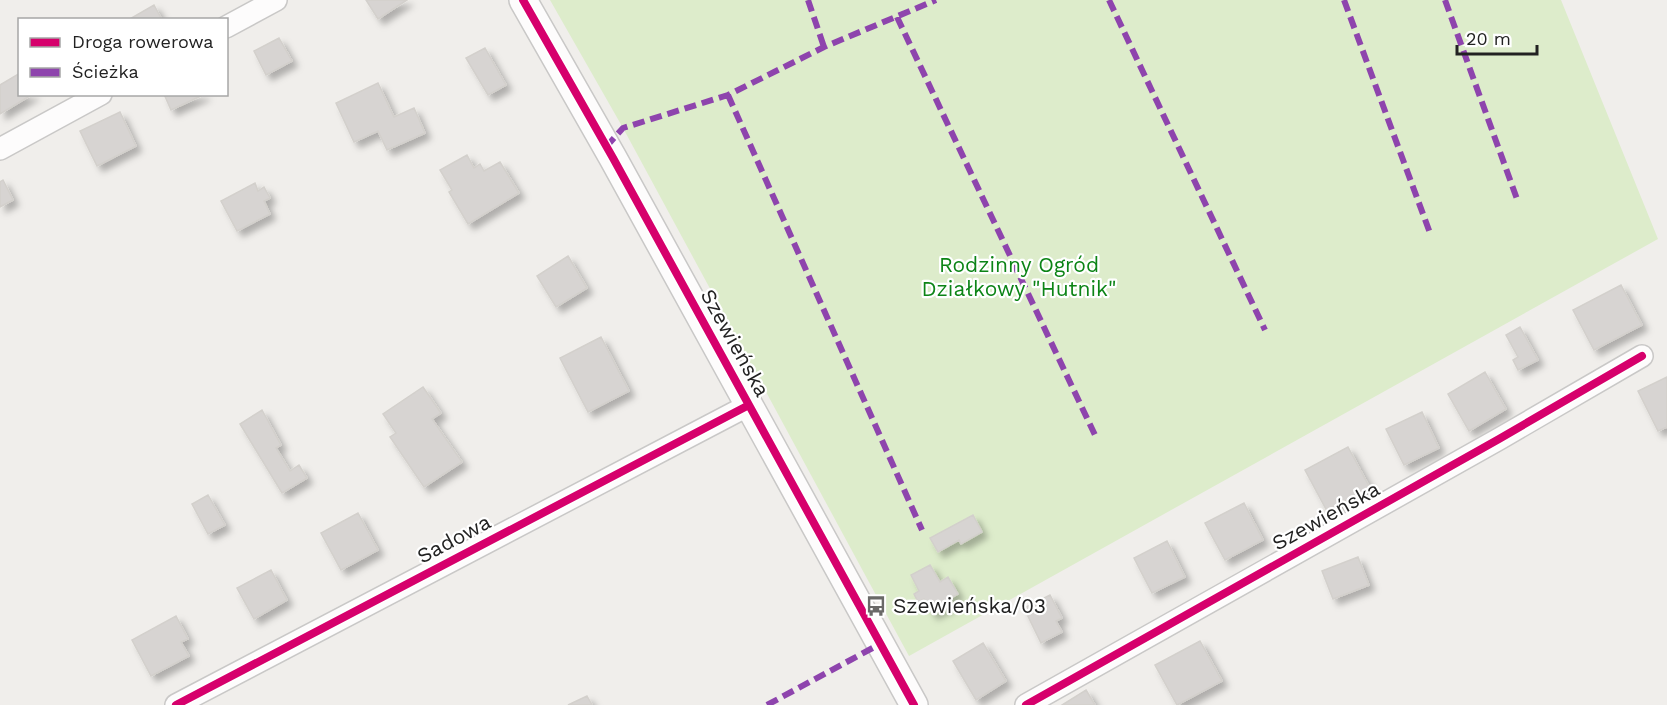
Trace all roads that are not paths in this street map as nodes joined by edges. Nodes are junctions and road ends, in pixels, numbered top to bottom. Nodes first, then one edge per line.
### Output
1 (276, 0) edge
2 (523, 0) edge
3 (228, 26) edge
4 (97, 96) edge
5 (0, 149) edge
6 (1642, 356) dead end
7 (749, 405) junction
8 (176, 705) edge
9 (914, 705) edge
10 (1026, 705) edge

1 - 3 street
2 - 7 street, Szewieńska
4 - 5 street
6 - 10 street, Szewieńska
7 - 8 street, Sadowa
7 - 9 street, Szewieńska

